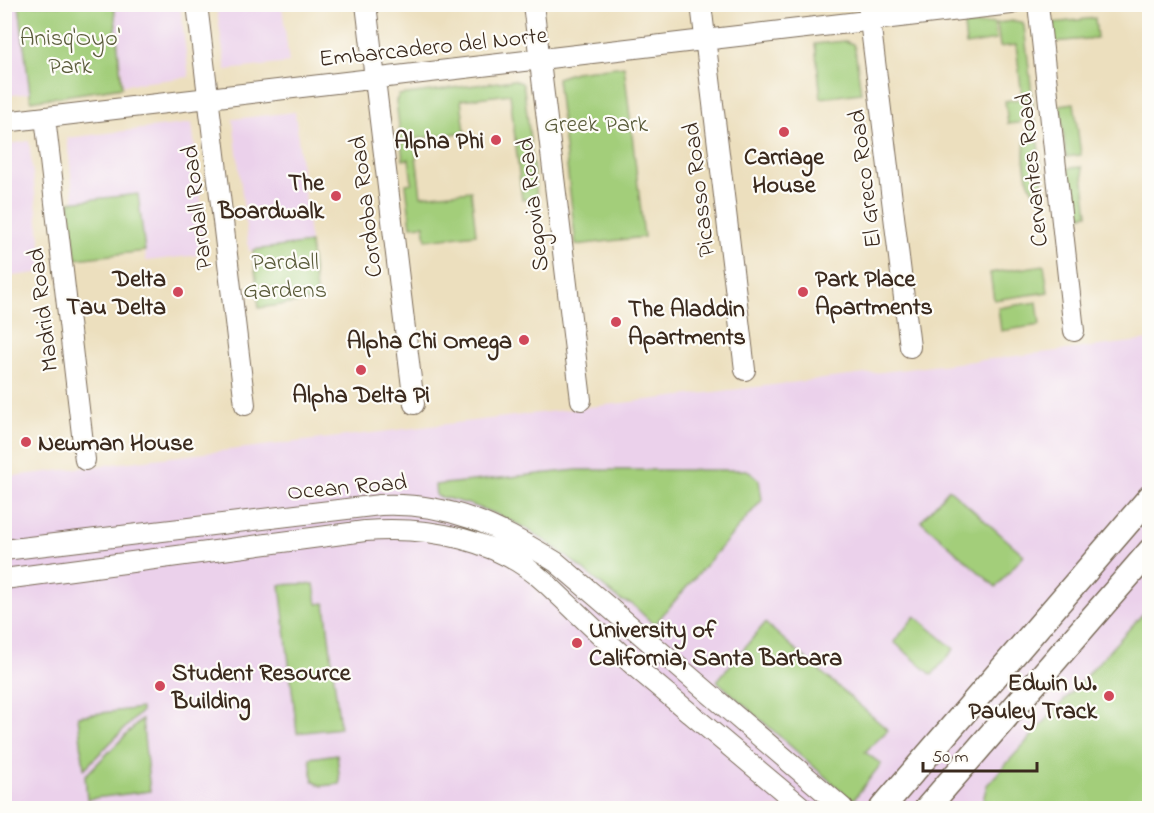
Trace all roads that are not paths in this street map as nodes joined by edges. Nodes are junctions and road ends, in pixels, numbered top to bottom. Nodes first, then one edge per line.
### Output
1 (197, 4) edge
2 (366, 4) edge
3 (533, 4) edge
4 (701, 4) edge
5 (1011, 4) edge
6 (1038, 4) edge
7 (869, 12) edge
8 (705, 38) junction
9 (540, 60) junction
10 (375, 78) junction
11 (208, 97) junction
12 (45, 117) junction
13 (4, 122) edge
14 (1074, 331) dead end
15 (910, 347) dead end
16 (745, 370) dead end
17 (580, 400) dead end
18 (414, 404) dead end
19 (245, 405) dead end
20 (85, 460) dead end
21 (1149, 497) edge
22 (4, 550) edge
23 (1149, 550) edge
24 (4, 579) edge
25 (972, 756) junction
26 (803, 808) edge
27 (843, 808) edge
28 (882, 808) edge
29 (927, 808) edge
30 (945, 808) edge

1 - 11 street, Pardall Road
2 - 10 street, Cordoba Road
3 - 9 street, Segovia Road
4 - 8 street, Picasso Road
5 - 7 street, Embarcadero del Norte
6 - 14 street, Cervantes Road
7 - 8 street, Embarcadero del Norte
7 - 15 street, El Greco Road
8 - 9 street, Embarcadero del Norte
8 - 16 street, Picasso Road
9 - 10 street, Embarcadero del Norte
9 - 17 street, Segovia Road
10 - 11 street, Embarcadero del Norte
10 - 18 street, Cordoba Road
11 - 12 street, Embarcadero del Norte
11 - 19 street, Pardall Road
12 - 13 street, Embarcadero del Norte
12 - 20 street, Madrid Road
21 - 28 main road
22 - 27 street, Ocean Road
23 - 25 main road
24 - 26 street, Ocean Road
25 - 29 main road
25 - 30 main road

